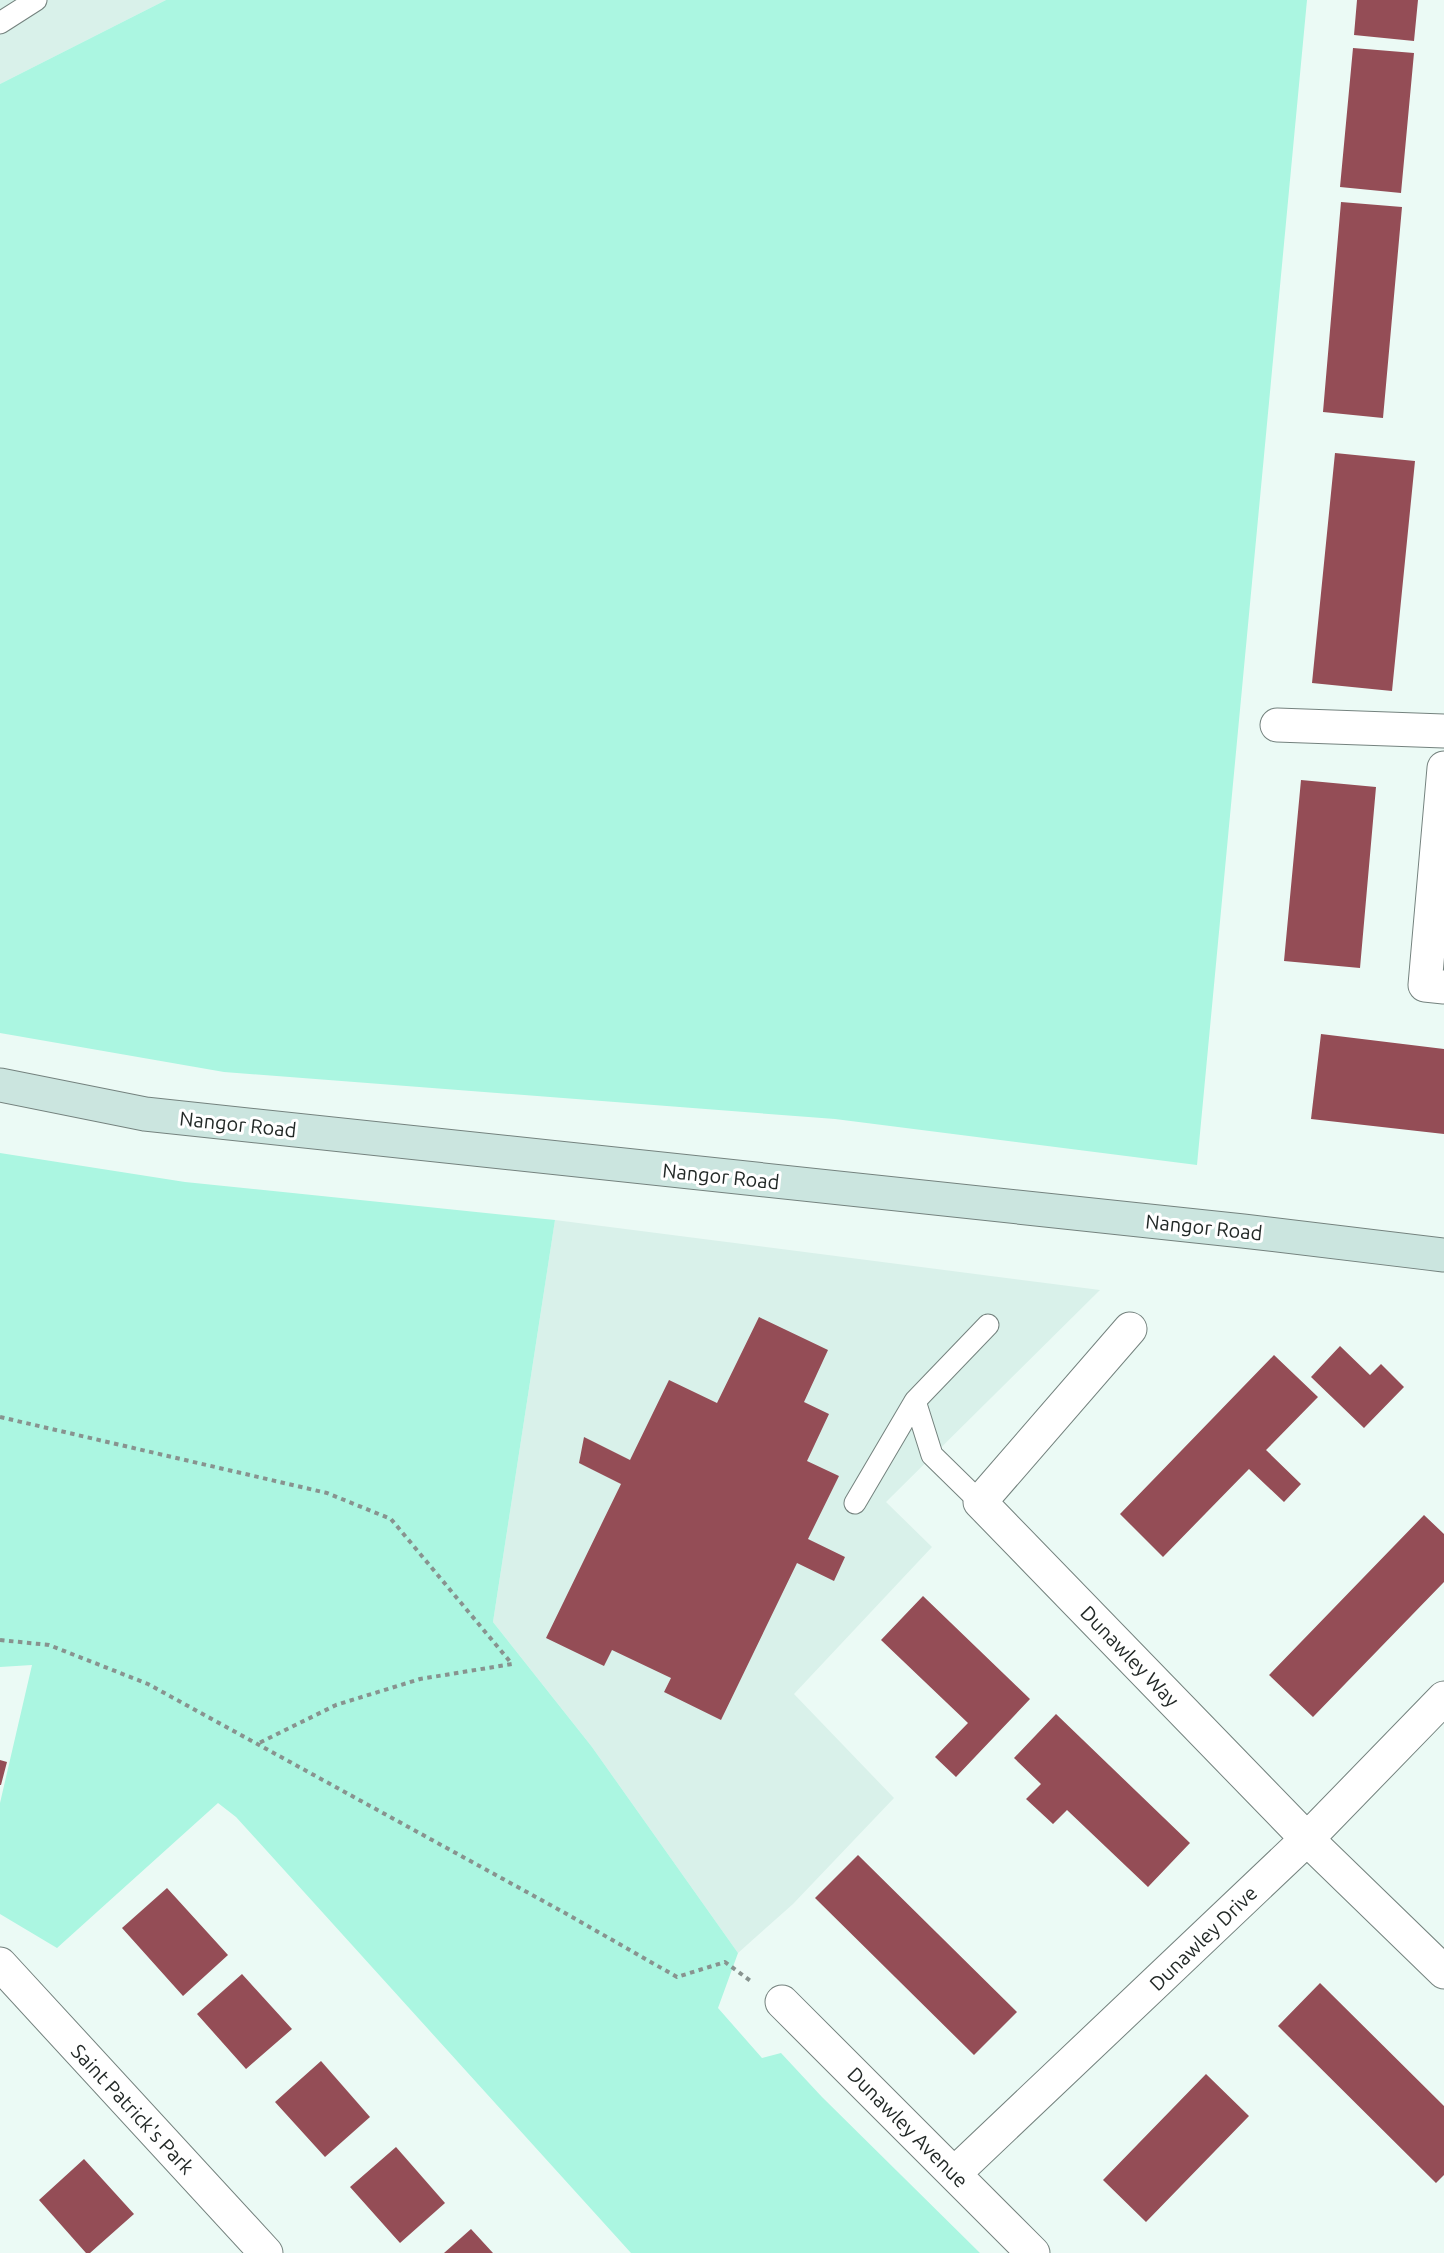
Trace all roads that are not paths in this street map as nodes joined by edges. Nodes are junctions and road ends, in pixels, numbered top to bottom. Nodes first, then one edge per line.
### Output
1 (36, 0) edge
2 (0, 23) edge
3 (1277, 725) dead end
4 (1444, 731) edge
5 (1444, 768) edge
6 (1444, 987) edge
7 (0, 1085) edge
8 (1444, 1255) edge
9 (988, 1325) dead end
10 (1130, 1329) dead end
11 (915, 1401) junction
12 (980, 1502) junction
13 (855, 1503) dead end
14 (1444, 1698) edge
15 (1307, 1839) junction
16 (0, 1964) edge
17 (1444, 1972) edge
18 (782, 2002) dead end
19 (956, 2173) junction
20 (266, 2253) edge
21 (1034, 2253) edge

1 - 2 lane
3 - 4 street
5 - 6 street
7 - 8 main road, Nangor Road
9 - 11 lane
10 - 12 street
11 - 12 lane
11 - 13 lane
12 - 15 street, Dunawley Way
14 - 15 street, Dunawley Drive
15 - 17 street, Dunawley Way
15 - 19 street, Dunawley Drive
16 - 20 street, Saint Patrick's Park
18 - 19 street, Dunawley Avenue
19 - 21 street, Dunawley Avenue

